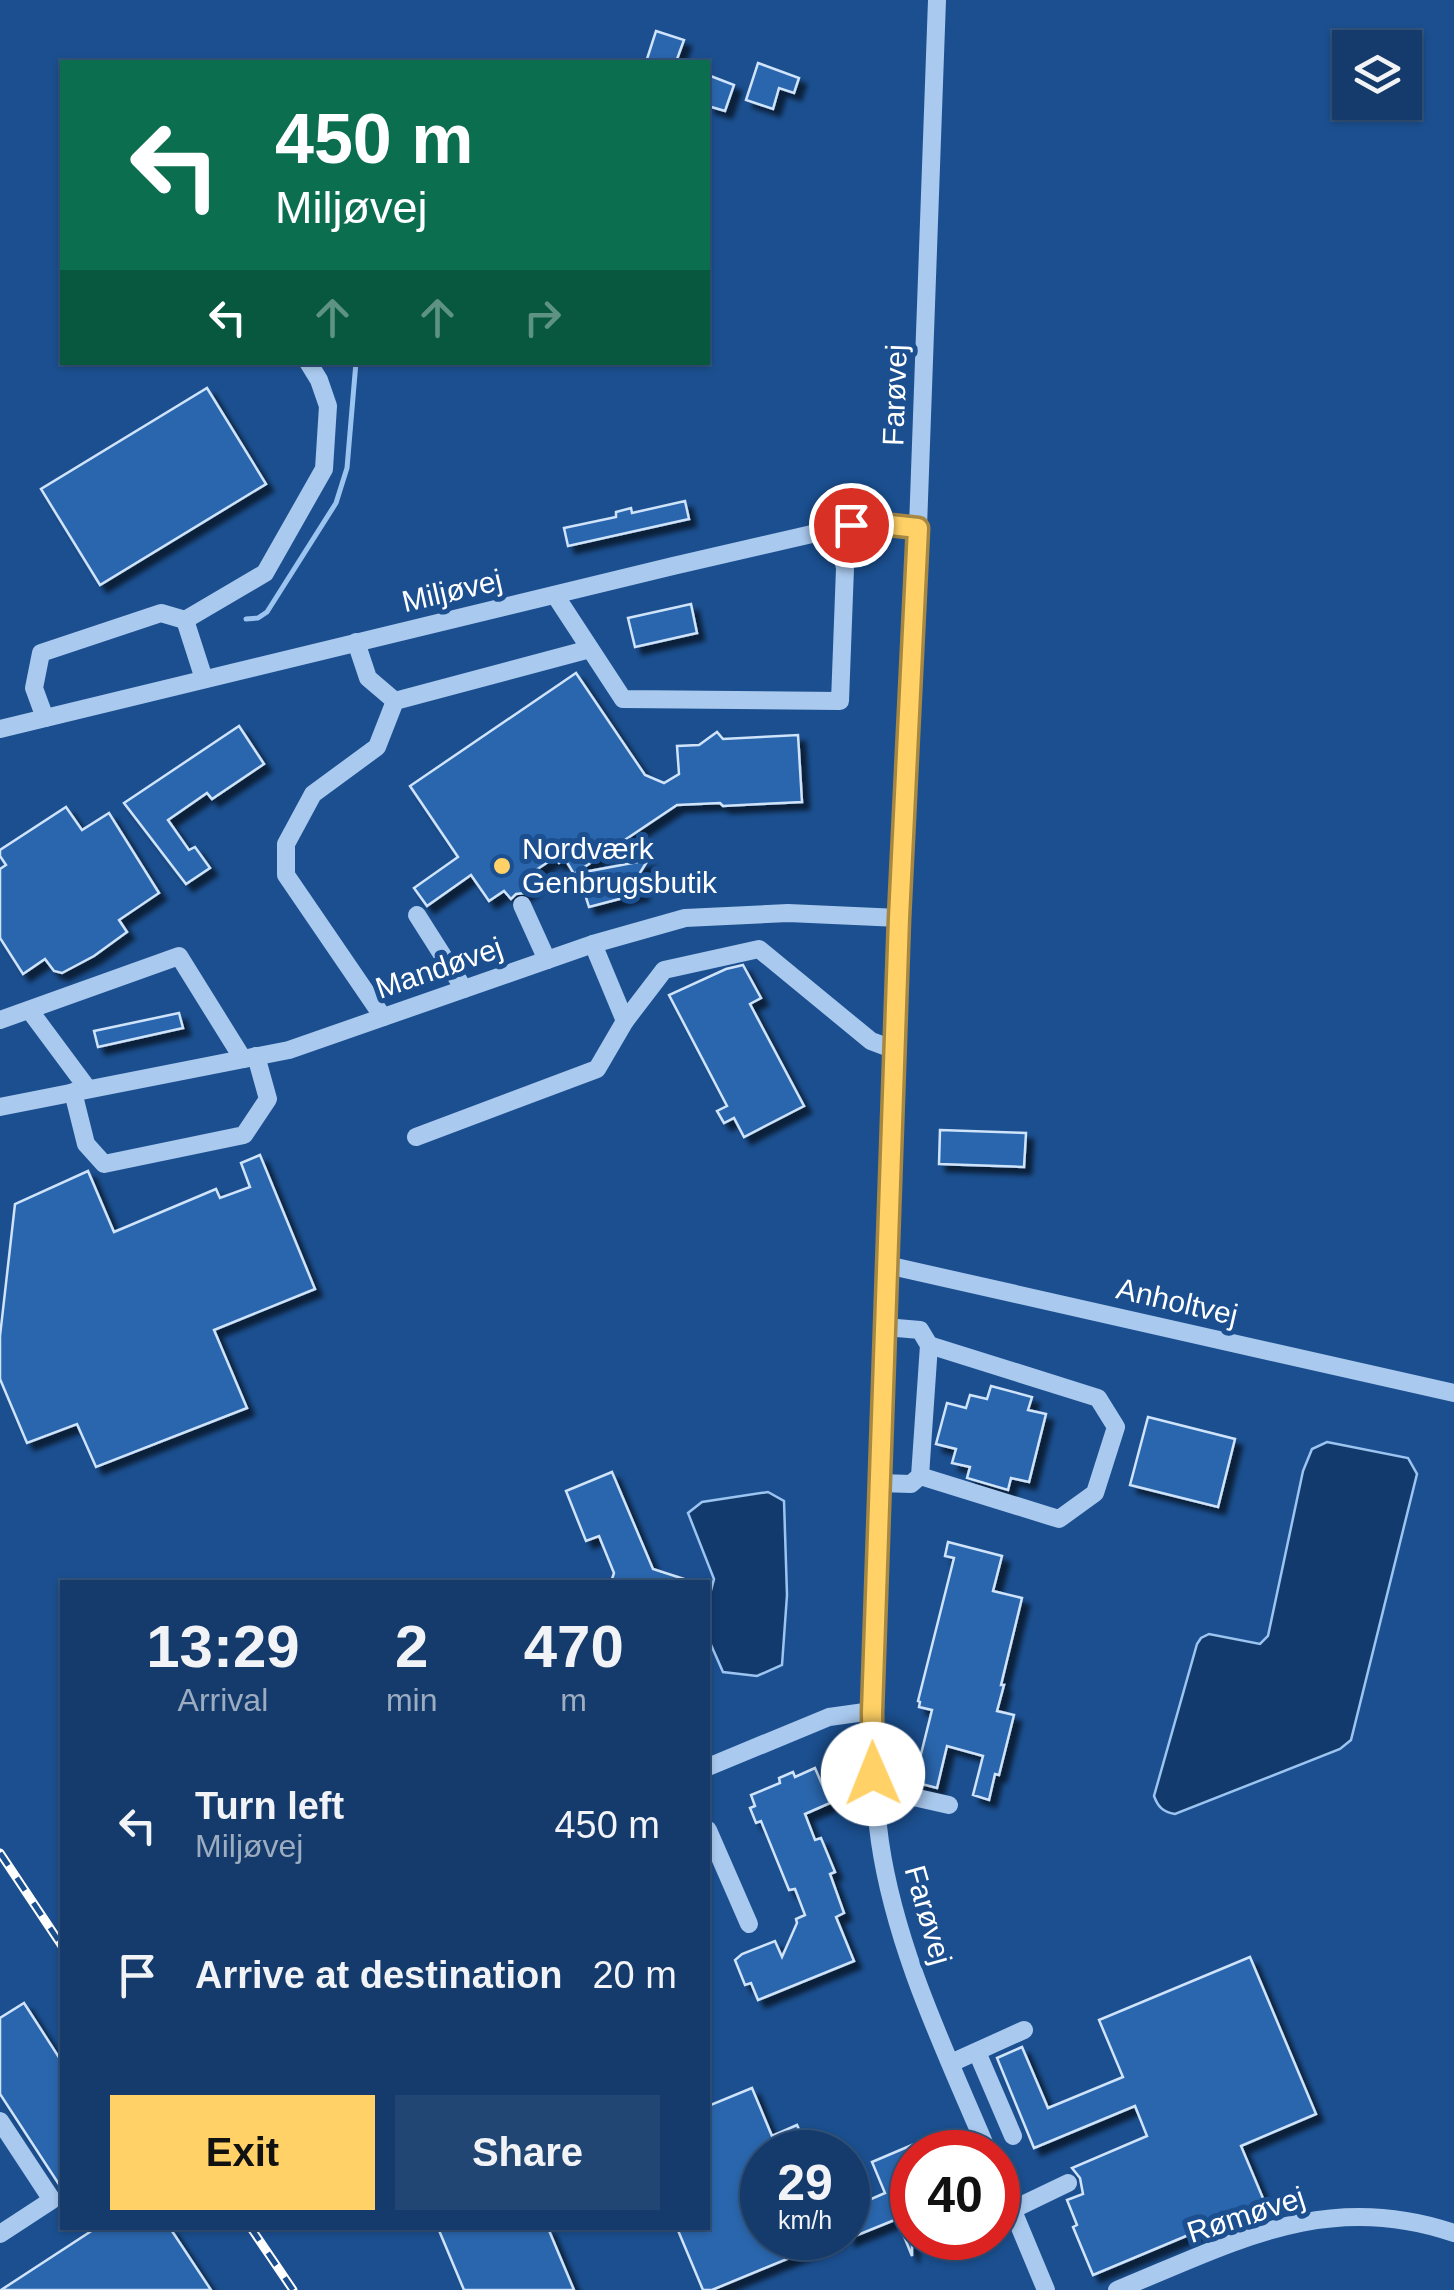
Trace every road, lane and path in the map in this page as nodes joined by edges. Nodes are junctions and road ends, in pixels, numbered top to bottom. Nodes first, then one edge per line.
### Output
1 (937, 0) edge
2 (310, 365) edge
3 (918, 528) junction
4 (836, 529) junction
5 (554, 595) junction
6 (185, 620) junction
7 (356, 642) junction
8 (590, 650) junction
9 (204, 680) junction
10 (394, 701) junction
11 (45, 718) junction
12 (0, 729) edge
13 (522, 905) dead end
14 (417, 915) dead end
15 (899, 918) junction
16 (594, 944) junction
17 (548, 960) junction
18 (464, 989) junction
19 (30, 1011) junction
20 (383, 1017) junction
21 (0, 1020) edge
22 (625, 1021) junction
23 (895, 1050) junction
24 (250, 1058) junction
25 (80, 1091) junction
26 (0, 1107) edge
27 (416, 1137) dead end
28 (887, 1265) junction
29 (885, 1327) junction
30 (930, 1346) junction
31 (1454, 1393) edge
32 (920, 1476) junction
33 (880, 1483) junction
34 (872, 1712) junction
35 (710, 1765) edge
36 (876, 1796) junction
37 (949, 1805) dead end
38 (710, 1835) edge
39 (749, 1924) dead end
40 (1024, 2030) dead end
41 (977, 2052) junction
42 (951, 2063) junction
43 (0, 2120) edge
44 (979, 2130) edge
45 (1010, 2130) edge
46 (1068, 2183) dead end
47 (1020, 2206) edge
48 (1020, 2229) edge
49 (1454, 2233) edge
50 (0, 2234) edge
51 (1046, 2290) edge
52 (1118, 2290) edge

1 - 3 street, Farøvej
2 - 6 street
3 - 4 street, Miljøvej
3 - 15 street, Farøvej
4 - 5 street, Miljøvej
4 - 8 street
5 - 7 street, Miljøvej
5 - 8 street
6 - 9 street
6 - 11 street
7 - 9 street, Miljøvej
7 - 10 street
8 - 10 street
9 - 11 street, Miljøvej
10 - 20 street
11 - 12 street, Miljøvej
13 - 17 street
14 - 18 street
15 - 16 street, Mandøvej
15 - 23 street, Farøvej
16 - 17 street, Mandøvej
16 - 22 street
17 - 18 street, Mandøvej
18 - 20 street, Mandøvej
19 - 21 street
19 - 24 street
19 - 25 street
20 - 24 street, Mandøvej
22 - 23 street
22 - 27 street
23 - 28 street, Farøvej
24 - 25 street, Mandøvej
24 - 25 street
25 - 26 street, Mandøvej
28 - 29 street, Farøvej
28 - 31 street, Anholtvej
29 - 30 street
29 - 33 street, Farøvej
30 - 32 street
30 - 32 street
32 - 33 street
33 - 34 street, Farøvej
34 - 35 street
34 - 36 street, Farøvej
36 - 37 street
36 - 42 street, Farøvej
38 - 39 street
40 - 41 street
41 - 42 street
41 - 45 street
42 - 44 street, Farøvej
43 - 50 street
46 - 47 street
48 - 51 street
49 - 52 street, Rømøvej

